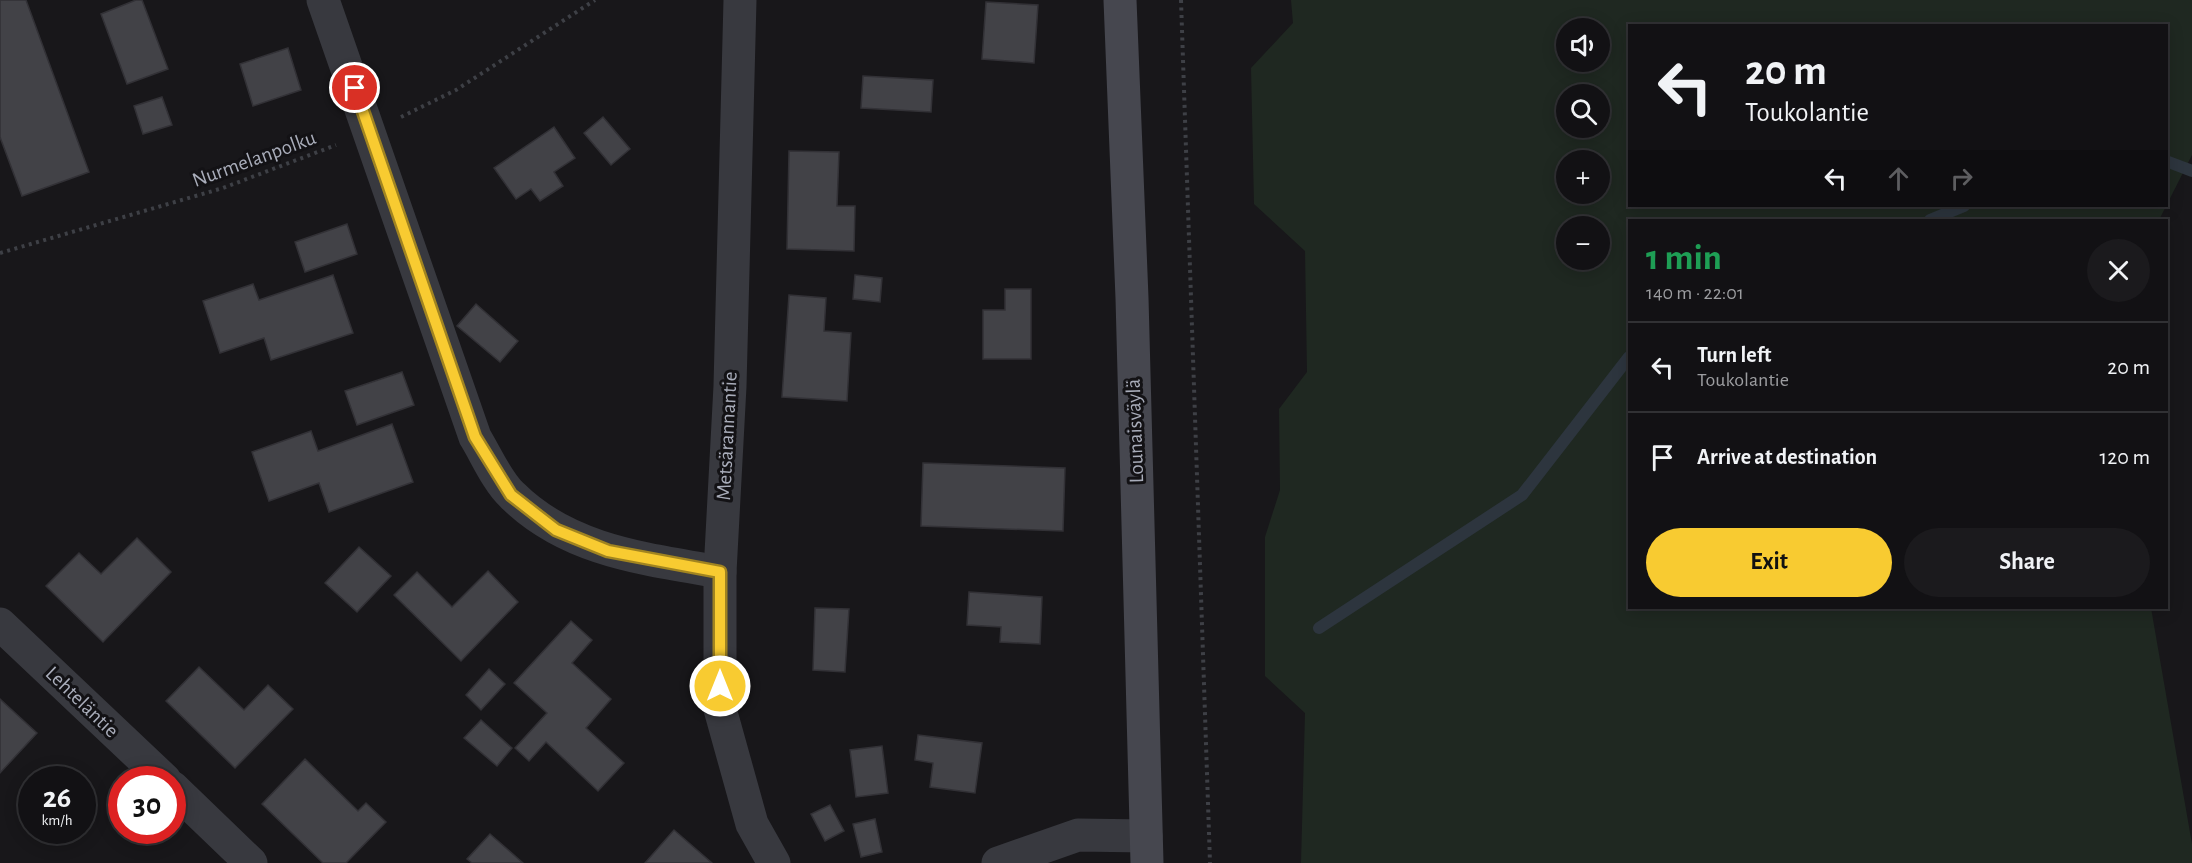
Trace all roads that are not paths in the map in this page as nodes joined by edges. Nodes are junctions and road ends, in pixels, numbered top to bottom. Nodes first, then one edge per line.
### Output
1 (324, 0) edge
2 (740, 0) edge
3 (1120, 0) edge
4 (720, 572) junction
5 (0, 624) edge
6 (150, 766) edge
7 (186, 800) edge
8 (1146, 849) edge
9 (251, 863) edge
10 (774, 863) edge
11 (998, 863) edge

1 - 4 street
2 - 4 street, Metsärannantie
3 - 8 street, Lounaisväylä
4 - 10 street, Metsärannantie
5 - 6 street, Lehteläntie
7 - 9 street
8 - 11 street

